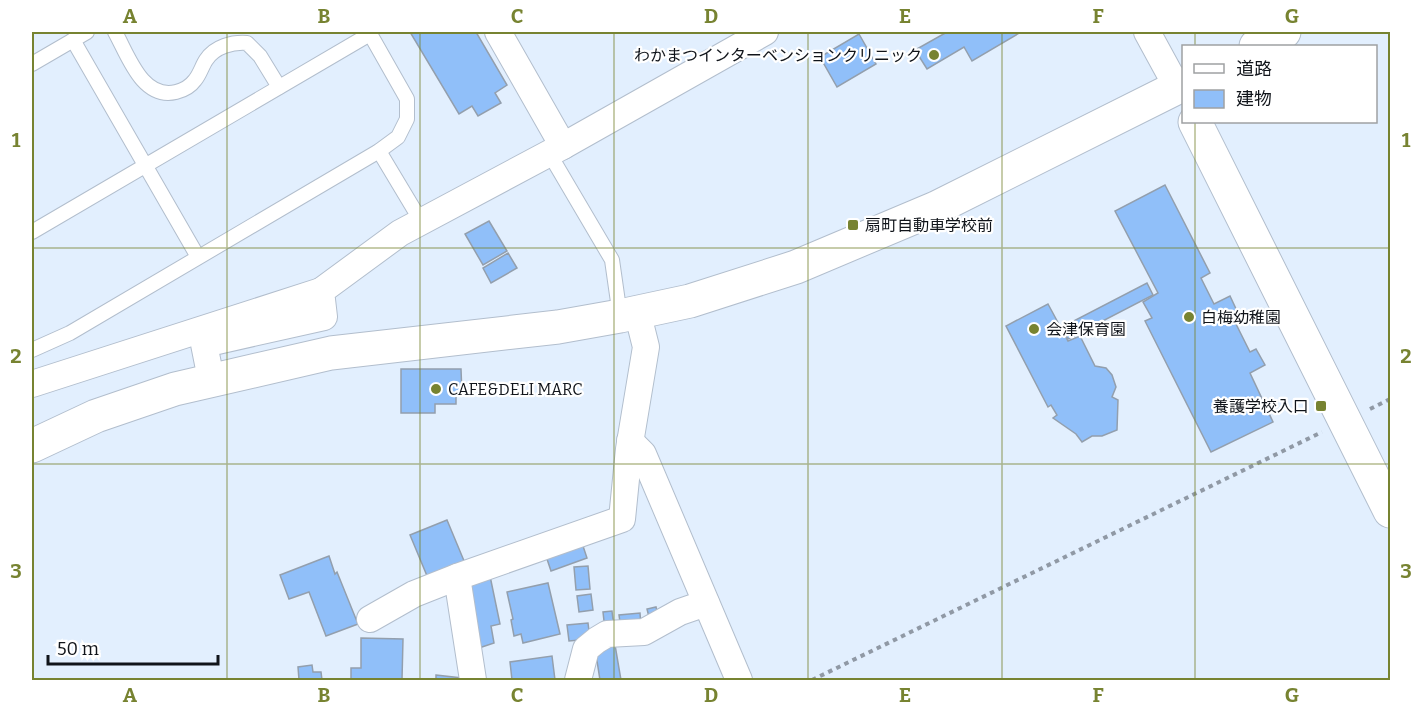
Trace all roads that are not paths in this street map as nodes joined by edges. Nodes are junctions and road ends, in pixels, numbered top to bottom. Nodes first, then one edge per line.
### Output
1 (87, 32) edge
2 (115, 32) edge
3 (498, 32) edge
4 (765, 32) edge
5 (1147, 32) edge
6 (1284, 32) edge
7 (370, 33) edge
8 (73, 40) junction
9 (1258, 45) edge
10 (32, 64) edge
11 (279, 87) junction
12 (1182, 90) edge
13 (1195, 123) edge
14 (556, 149) junction
15 (379, 151) junction
16 (145, 164) junction
17 (422, 221) junction
18 (32, 232) edge
19 (198, 257) junction
20 (321, 291) junction
21 (628, 314) junction
22 (32, 350) edge
23 (211, 379) junction
24 (32, 384) edge
25 (630, 441) junction
26 (32, 446) edge
27 (1390, 511) edge
28 (457, 577) junction
29 (706, 603) junction
30 (370, 619) dead end
31 (473, 681) edge
32 (579, 681) edge
33 (739, 681) edge

1 - 8 lane
2 - 11 lane
3 - 14 street
4 - 14 street
5 - 12 street
6 - 9 street
7 - 11 lane
7 - 15 lane
8 - 10 lane
8 - 16 lane
11 - 16 lane
12 - 21 street
13 - 27 street
14 - 17 street
14 - 21 lane
15 - 17 lane
15 - 19 lane
16 - 18 lane
16 - 19 lane
17 - 20 street
19 - 22 lane
20 - 23 street
20 - 24 street
21 - 23 street
21 - 25 street
23 - 26 street
25 - 28 street
25 - 29 street
28 - 30 street
28 - 31 street
29 - 32 street
29 - 33 street

